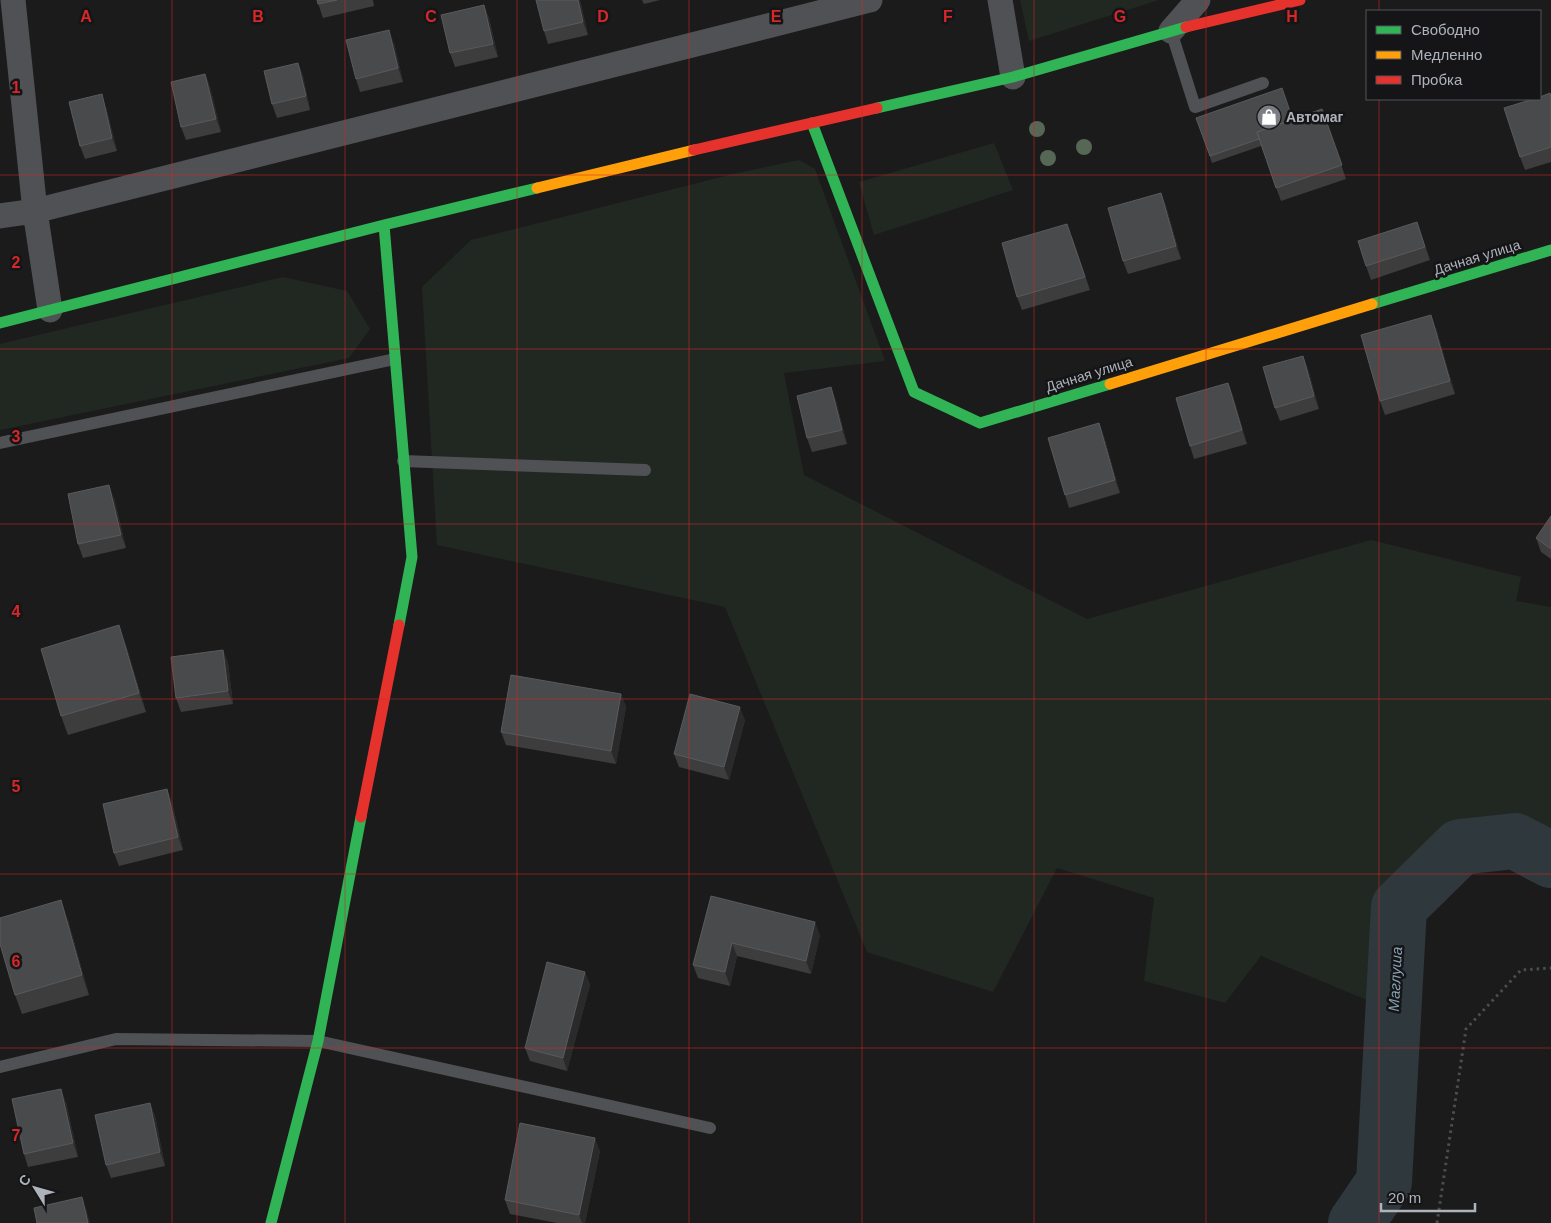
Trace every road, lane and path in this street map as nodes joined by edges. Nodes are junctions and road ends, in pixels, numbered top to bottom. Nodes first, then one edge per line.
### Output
1 (13, 0) edge
2 (870, 0) edge
3 (1000, 0) edge
4 (1198, 0) edge
5 (1300, 0) edge
6 (1171, 31) junction
7 (1013, 77) junction
8 (1262, 83) dead end
9 (812, 124) junction
10 (35, 211) junction
11 (0, 216) edge
12 (384, 225) junction
13 (1551, 250) edge
14 (50, 310) junction
15 (0, 323) edge
16 (395, 359) junction
17 (0, 443) edge
18 (403, 460) junction
19 (645, 470) dead end
20 (1551, 968) edge
21 (318, 1041) junction
22 (0, 1067) edge
23 (710, 1128) dead end
24 (271, 1223) edge
25 (1437, 1223) edge

1 - 10 street
2 - 10 street
3 - 7 street
4 - 6 street
5 - 6 street
6 - 7 street
6 - 8 lane
7 - 9 street
9 - 12 street
9 - 13 street, Дачная улица
10 - 11 street
10 - 14 street
12 - 14 street
12 - 16 street
14 - 15 street
16 - 17 lane
16 - 18 street
18 - 19 lane
18 - 21 street
20 - 25 path
21 - 22 lane
21 - 23 lane
21 - 24 street

